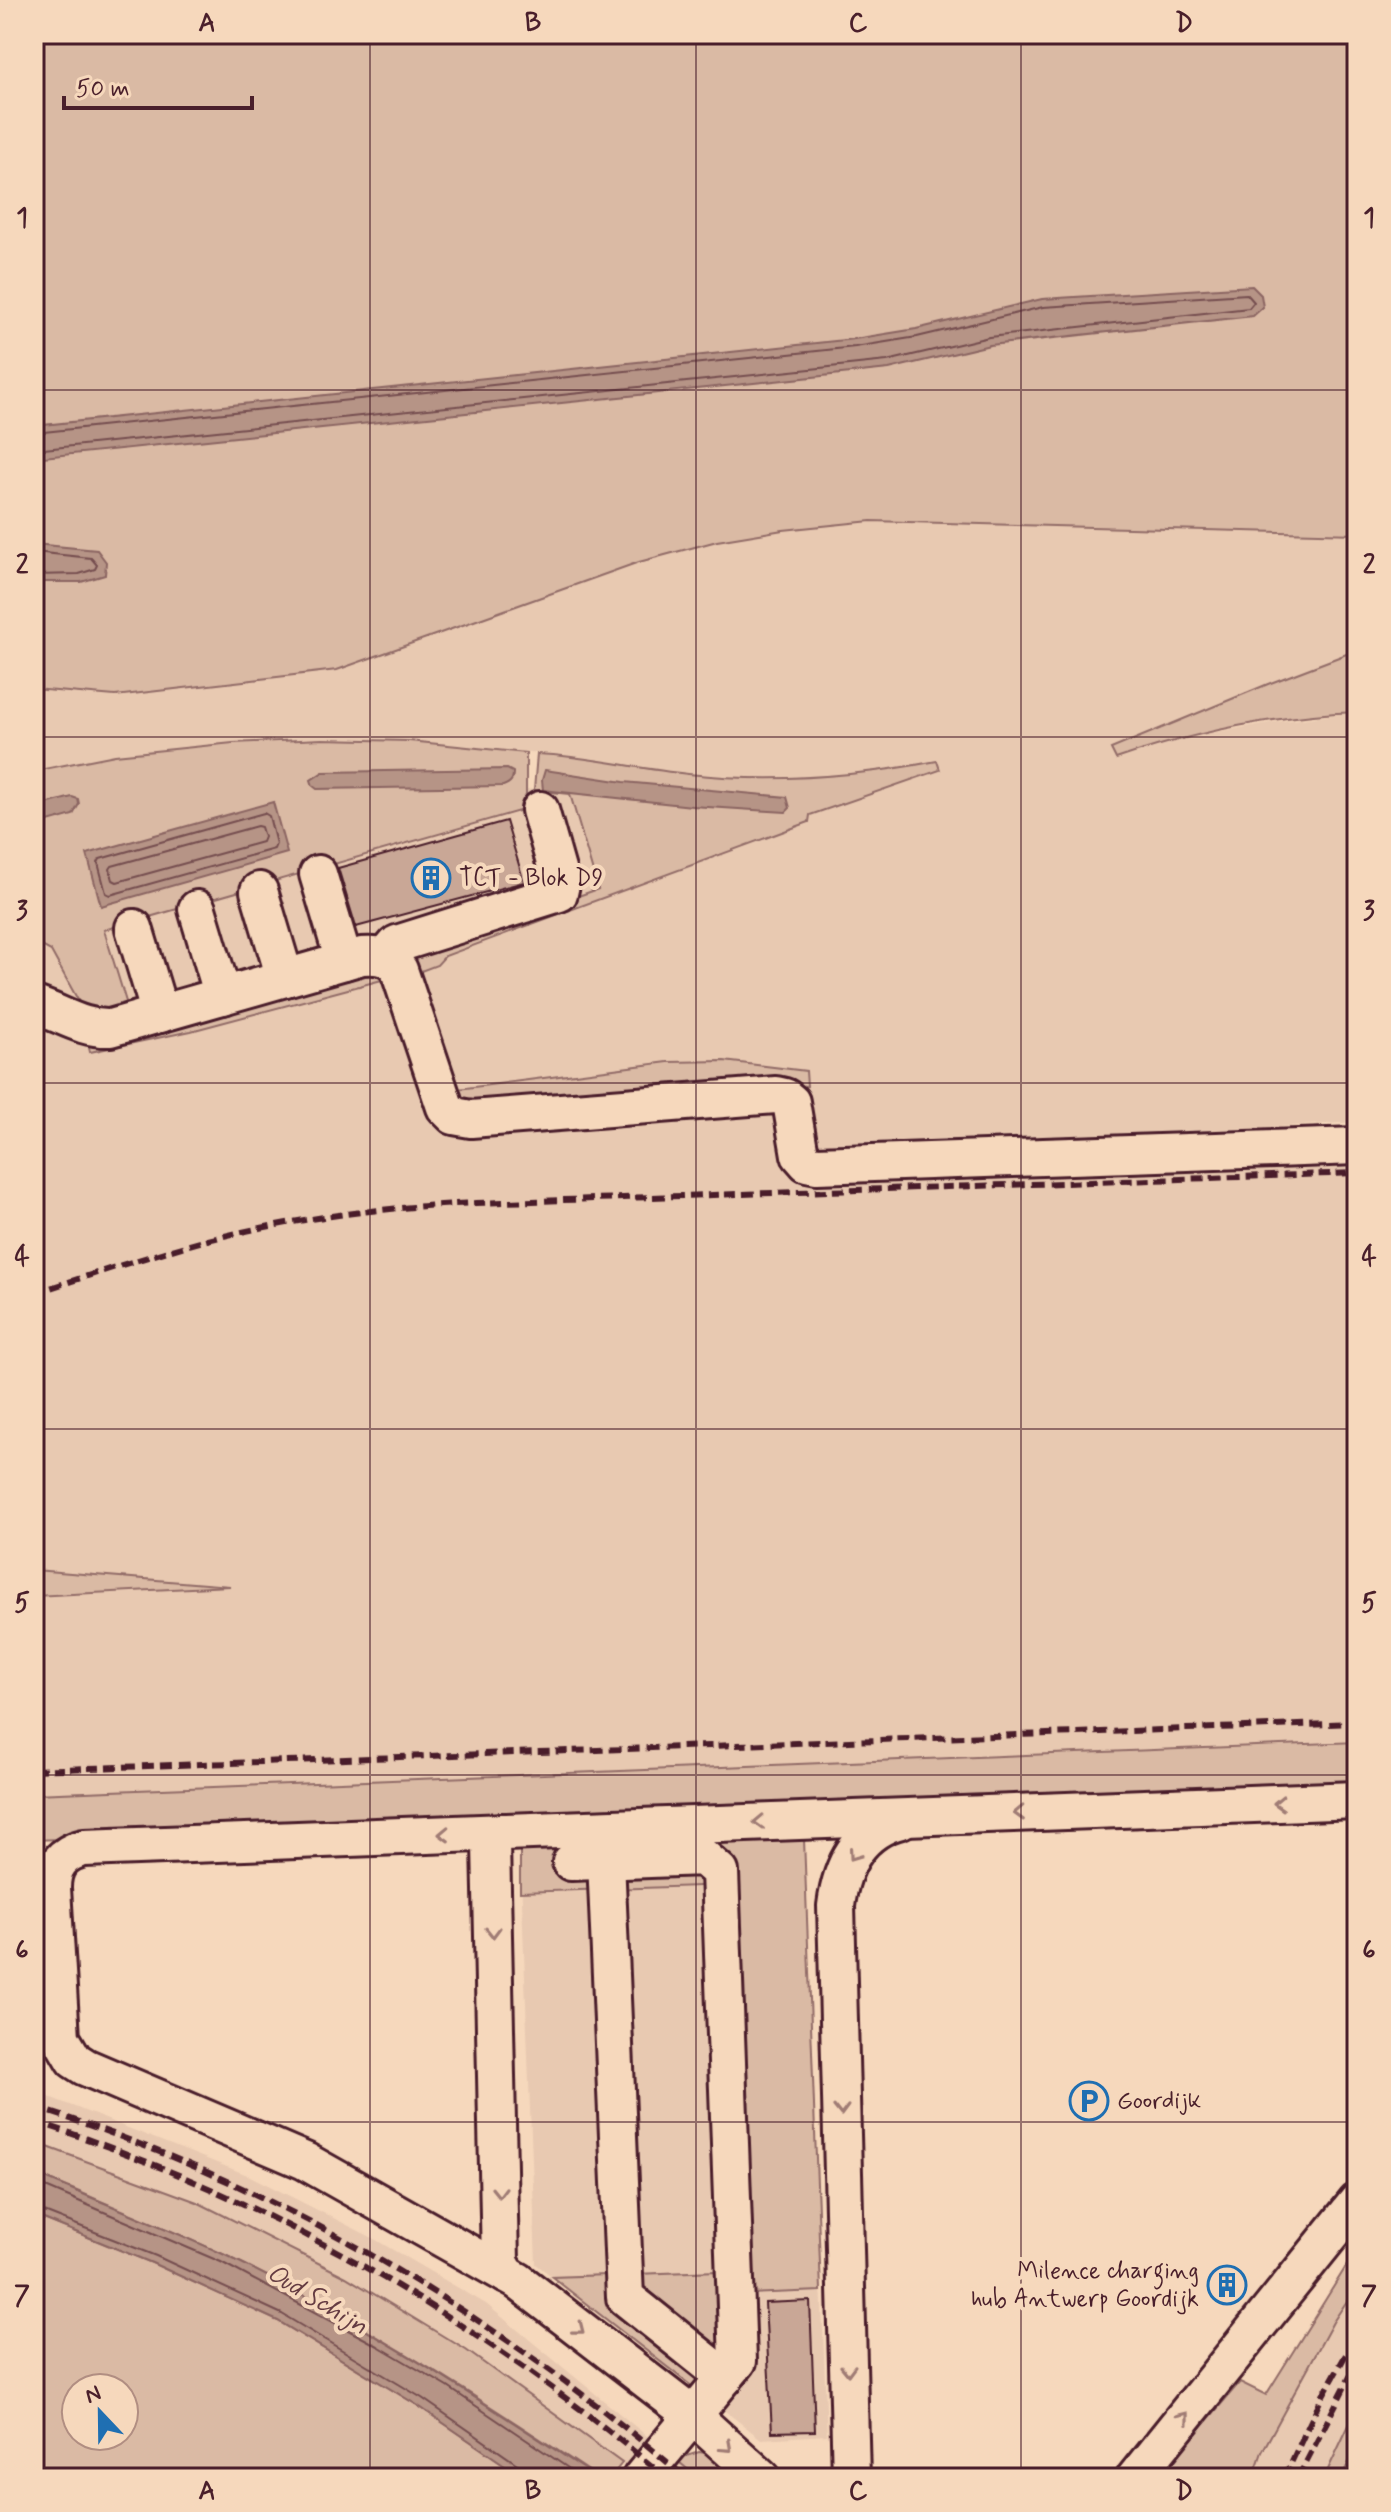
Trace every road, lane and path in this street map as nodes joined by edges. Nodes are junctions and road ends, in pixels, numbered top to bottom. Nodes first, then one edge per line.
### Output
1 (540, 810) dead end
2 (318, 874) dead end
3 (259, 891) dead end
4 (197, 909) dead end
5 (134, 928) dead end
6 (385, 958) junction
7 (344, 961) junction
8 (285, 978) junction
9 (223, 996) junction
10 (34, 1005) edge
11 (160, 1014) junction
12 (1357, 1146) edge
13 (1357, 1800) edge
14 (918, 1816) junction
15 (502, 1832) junction
16 (1357, 2202) edge
17 (507, 2275) junction
18 (725, 2377) junction
19 (692, 2415) junction
20 (641, 2478) edge
21 (762, 2478) edge
22 (851, 2478) edge
23 (1135, 2478) edge

1 - 6 street
2 - 7 street
3 - 8 street
4 - 9 street
5 - 11 street
6 - 7 street
6 - 12 street
7 - 8 street
8 - 9 street
9 - 11 street
10 - 11 street
13 -> 14 street
14 -> 15 street
14 -> 22 street
15 -> 17 street
15 -> 17 street
23 -> 16 street
17 -> 19 street
18 - 18 street
18 - 19 street
19 - 20 street
19 -> 21 street

